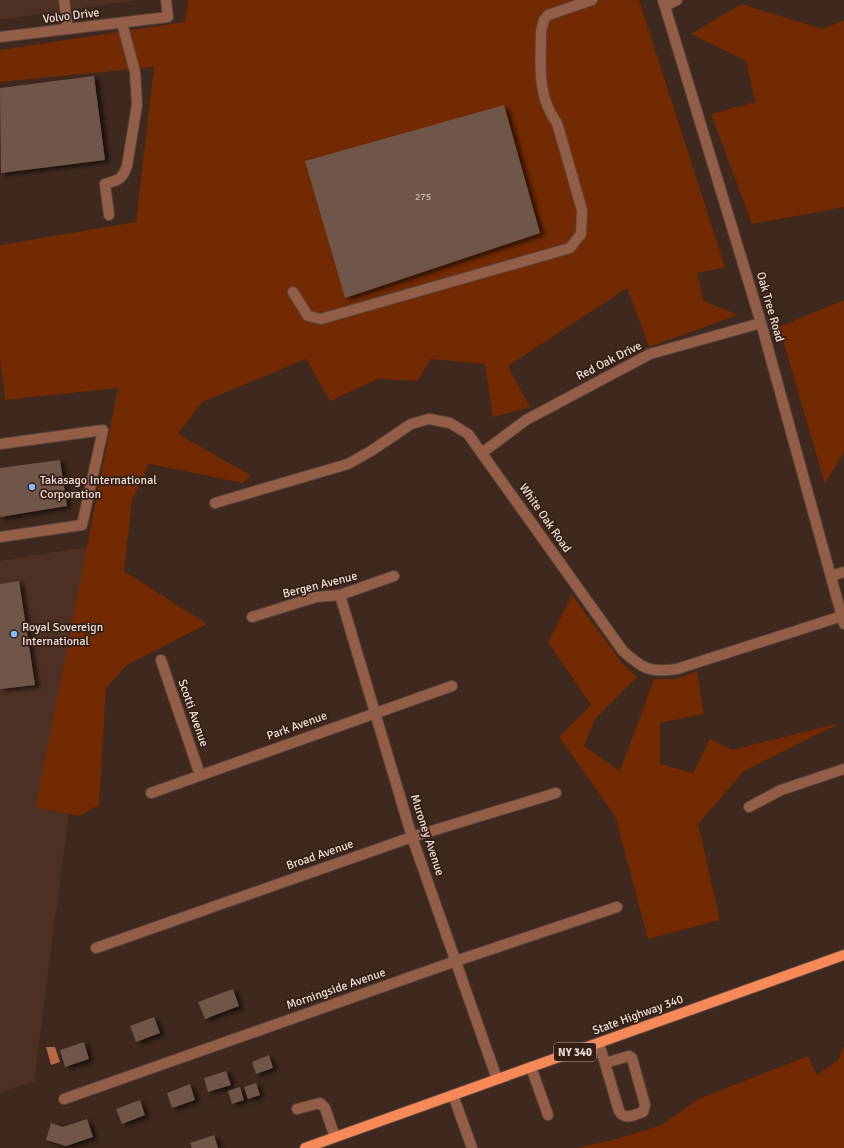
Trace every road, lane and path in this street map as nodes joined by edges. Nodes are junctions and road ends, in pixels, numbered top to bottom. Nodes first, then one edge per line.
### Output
1 (64, 0) edge
2 (166, 0) edge
3 (169, 0) edge
4 (592, 0) edge
5 (677, 0) edge
6 (664, 3) edge
7 (168, 17) junction
8 (122, 23) junction
9 (68, 29) junction
10 (0, 37) edge
11 (109, 215) dead end
12 (293, 292) dead end
13 (761, 323) junction
14 (0, 444) edge
15 (483, 452) junction
16 (215, 503) dead end
17 (0, 537) edge
18 (844, 572) edge
19 (394, 576) dead end
20 (831, 576) junction
21 (340, 595) junction
22 (252, 617) dead end
23 (843, 620) edge
24 (161, 660) dead end
25 (452, 686) dead end
26 (376, 712) junction
27 (844, 769) edge
28 (200, 775) junction
29 (150, 793) dead end
30 (556, 793) dead end
31 (749, 807) dead end
32 (412, 836) junction
33 (618, 907) dead end
34 (96, 948) dead end
35 (844, 955) edge
36 (456, 961) junction
37 (599, 1043) junction
38 (605, 1063) junction
39 (531, 1067) junction
40 (497, 1079) junction
41 (453, 1095) junction
42 (64, 1099) dead end
43 (297, 1108) dead end
44 (548, 1115) dead end
45 (335, 1137) junction
46 (305, 1148) edge
47 (472, 1148) edge

1 - 9 street
2 - 7 street
3 - 7 street
4 - 12 street
5 - 6 street
6 - 13 street, Oak Tree Road
7 - 8 street, Volvo Drive
8 - 9 street, Volvo Drive
8 - 11 street
9 - 10 street, Volvo Drive
13 - 15 street, Red Oak Drive
13 - 20 street, Oak Tree Road
14 - 17 street
15 - 16 street, White Oak Road
15 - 23 street, White Oak Road
18 - 20 street
19 - 21 street, Bergen Avenue
20 - 23 street, Oak Tree Road
21 - 22 street, Bergen Avenue
21 - 26 street, Muroney Avenue
24 - 28 street, Scotti Avenue
25 - 26 street, Park Avenue
26 - 28 street, Park Avenue
26 - 32 street, Muroney Avenue
27 - 31 street
28 - 29 street, Park Avenue
30 - 32 street, Broad Avenue
32 - 34 street, Broad Avenue
32 - 36 street, Muroney Avenue
33 - 36 street, Morningside Avenue
35 - 37 main road, State Highway 340 / NY 340
36 - 40 street, Muroney Avenue
36 - 42 street, Morningside Avenue
37 - 38 street
37 - 39 main road, State Highway 340 / NY 340
38 - 38 street
39 - 40 main road, State Highway 340 / NY 340
39 - 44 street
40 - 41 main road, State Highway 340 / NY 340
41 - 45 main road, State Highway 340 / NY 340
41 - 47 street
43 - 45 street
45 - 46 main road, State Highway 340 / NY 340

